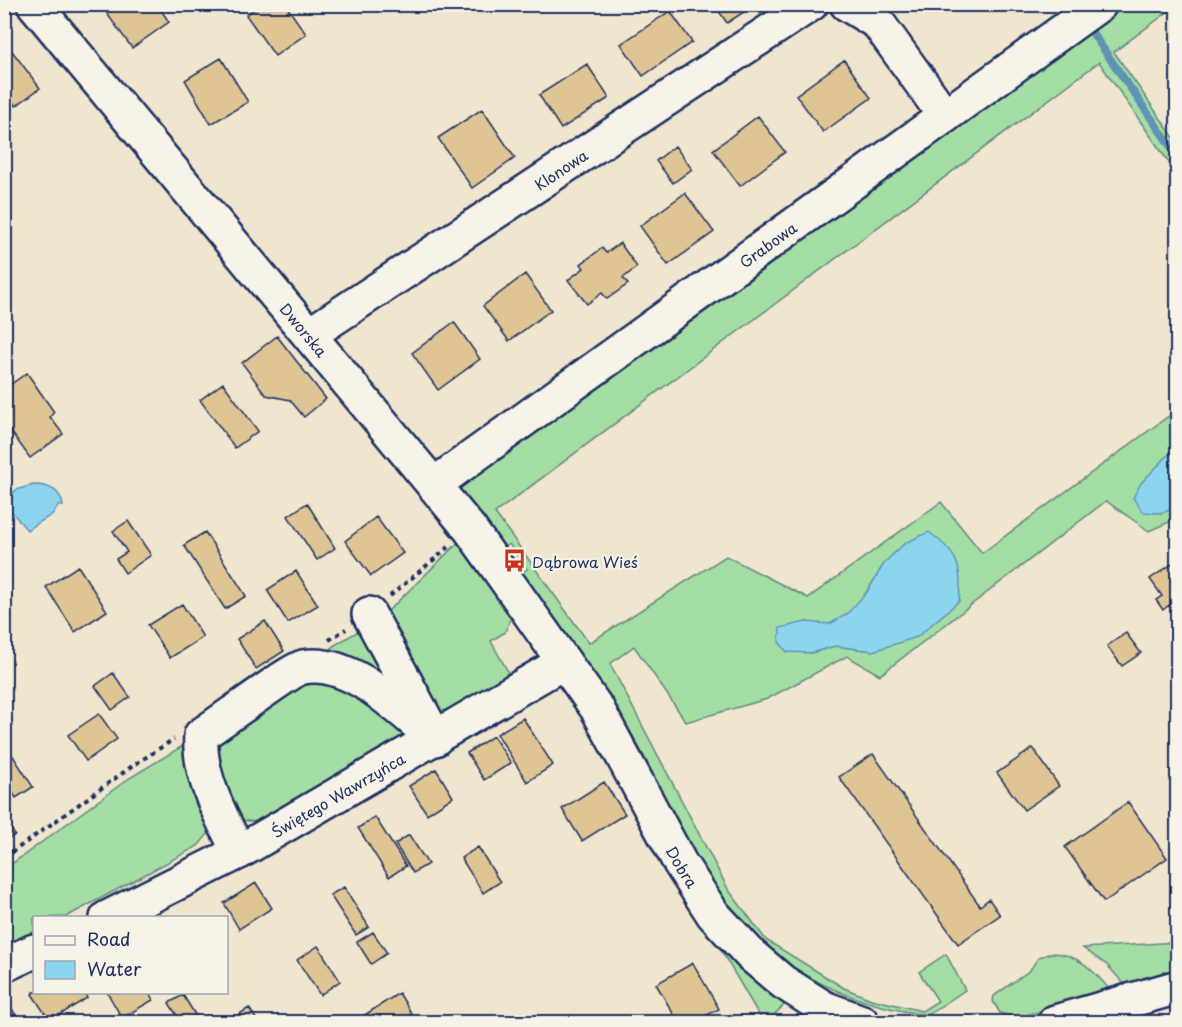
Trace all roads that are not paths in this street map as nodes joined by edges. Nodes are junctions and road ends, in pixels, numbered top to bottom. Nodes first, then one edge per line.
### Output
1 (34, 4) edge
2 (811, 4) edge
3 (847, 4) edge
4 (1100, 4) edge
5 (945, 116) junction
6 (310, 334) junction
7 (435, 484) junction
8 (369, 614) dead end
9 (564, 662) junction
10 (435, 739) junction
11 (239, 852) junction
12 (111, 916) edge
13 (33, 951) edge
14 (4, 965) edge
15 (1178, 987) edge
16 (856, 1022) edge
17 (1055, 1023) edge

1 - 6 street, Dworska
2 - 6 street, Klonowa
3 - 5 street
4 - 5 street, Grabowa
5 - 7 street, Grabowa
6 - 7 street, Dworska
7 - 9 street, Dworska
8 - 10 street
9 - 10 street, Świętego Wawrzyńca
9 - 16 street, Dobra
10 - 11 street, Świętego Wawrzyńca
10 - 11 street
11 - 12 street, Świętego Wawrzyńca
13 - 14 street
15 - 17 street

